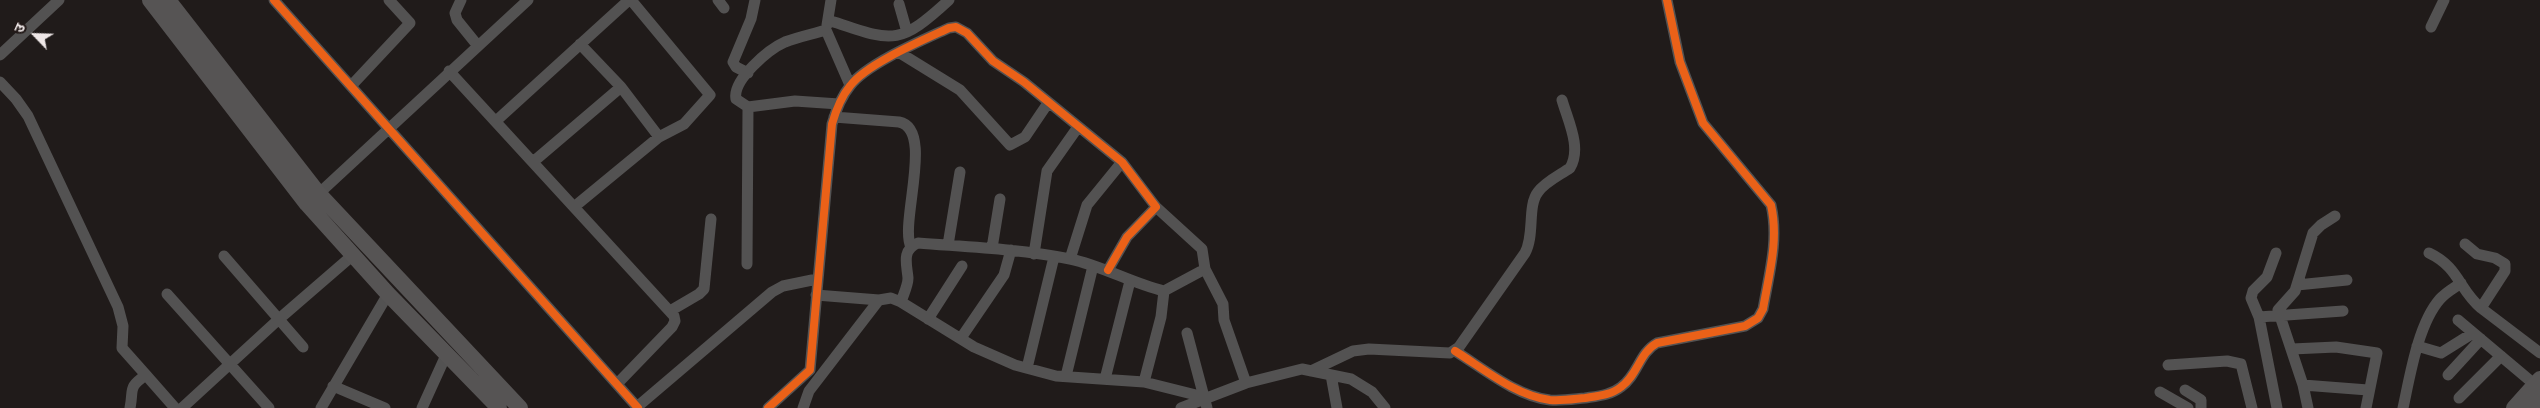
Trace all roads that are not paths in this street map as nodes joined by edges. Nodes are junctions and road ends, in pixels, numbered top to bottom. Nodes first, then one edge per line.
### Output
1 (59, 0) edge
2 (150, 0) edge
3 (168, 0) edge
4 (389, 0) edge
5 (461, 0) edge
6 (528, 0) edge
7 (630, 0) edge
8 (755, 0) edge
9 (831, 0) edge
10 (949, 0) edge
11 (1667, 0) edge
12 (2444, 0) edge
13 (279, 2) edge
14 (899, 4) dead end
15 (827, 25) junction
16 (2431, 27) dead end
17 (907, 32) junction
18 (580, 44) junction
19 (478, 46) junction
20 (900, 53) junction
21 (0, 55) edge
22 (449, 71) junction
23 (748, 73) junction
24 (0, 82) edge
25 (850, 85) junction
26 (351, 86) junction
27 (621, 87) junction
28 (1562, 100) dead end
29 (1048, 103) junction
30 (839, 104) junction
31 (748, 107) junction
32 (834, 117) junction
33 (496, 122) junction
34 (1078, 127) junction
35 (389, 128) junction
36 (659, 137) junction
37 (533, 162) junction
38 (1122, 162) junction
39 (960, 172) dead end
40 (313, 199) junction
41 (1000, 200) dead end
42 (574, 207) junction
43 (1156, 207) junction
44 (2335, 216) dead end
45 (710, 219) dead end
46 (2465, 244) dead end
47 (948, 245) junction
48 (992, 248) junction
49 (908, 252) junction
50 (2429, 252) dead end
51 (1010, 253) junction
52 (2276, 253) dead end
53 (1034, 254) junction
54 (224, 256) dead end
55 (353, 256) junction
56 (1053, 259) junction
57 (1070, 259) junction
58 (746, 264) dead end
59 (962, 266) dead end
60 (1092, 268) junction
61 (1205, 269) junction
62 (1108, 270) junction
63 (817, 279) junction
64 (2347, 280) dead end
65 (1130, 281) junction
66 (2461, 283) junction
67 (2297, 285) junction
68 (1164, 291) junction
69 (167, 294) dead end
70 (388, 294) junction
71 (816, 295) junction
72 (879, 300) junction
73 (901, 302) junction
74 (2482, 308) junction
75 (670, 311) junction
76 (2343, 311) dead end
77 (2279, 316) junction
78 (2259, 317) junction
79 (279, 319) junction
80 (928, 319) junction
81 (2458, 320) dead end
82 (1187, 333) dead end
83 (2477, 336) junction
84 (961, 338) junction
85 (2417, 346) junction
86 (303, 347) dead end
87 (2292, 349) junction
88 (1455, 351) junction
89 (447, 353) junction
90 (2540, 353) edge
91 (811, 355) junction
92 (2502, 356) junction
93 (833, 360) junction
94 (230, 364) junction
95 (2168, 365) dead end
96 (1027, 368) junction
97 (810, 370) junction
98 (1312, 371) junction
99 (146, 375) junction
100 (1331, 375) junction
101 (2448, 375) dead end
102 (1066, 376) junction
103 (1105, 380) junction
104 (1144, 382) junction
105 (1246, 383) junction
106 (616, 384) junction
107 (2304, 385) junction
108 (333, 386) junction
109 (2539, 387) edge
110 (2185, 390) dead end
111 (2368, 390) junction
112 (809, 391) junction
113 (2160, 392) dead end
114 (2460, 398) dead end
115 (634, 403) edge
116 (1206, 403) edge
117 (130, 408) edge
118 (175, 408) edge
119 (182, 408) edge
120 (269, 408) edge
121 (321, 408) edge
122 (385, 408) edge
123 (422, 408) edge
124 (499, 408) edge
125 (520, 408) edge
126 (768, 408) edge
127 (803, 408) edge
128 (1181, 408) edge
129 (1336, 408) edge
130 (1385, 408) edge
131 (2188, 408) edge
132 (2201, 408) edge
133 (2252, 408) edge
134 (2277, 408) edge
135 (2308, 408) edge
136 (2366, 408) edge
137 (2403, 408) edge
138 (2514, 408) edge
139 (2530, 408) edge

1 - 21 street
2 - 40 main road
3 - 40 main road
4 - 26 street
5 - 19 street
6 - 19 street
7 - 18 street
7 - 36 street
8 - 23 street
9 - 15 street
10 - 17 street
11 - 88 street
12 - 16 street
13 - 26 street
14 - 17 street
15 - 17 street
15 - 23 street
15 - 25 street
18 - 27 street
18 - 33 street
19 - 22 street
20 - 25 street
20 - 29 street
20 - 29 street
22 - 33 street
22 - 35 street
23 - 31 street
24 - 99 street
25 - 30 street
26 - 35 street
27 - 36 street
27 - 37 street
28 - 88 street
29 - 34 street
30 - 31 street
30 - 32 street
31 - 58 street
32 - 49 street
32 - 63 street
33 - 37 street
34 - 38 street
34 - 53 street
35 - 40 street
35 - 106 street
36 - 42 street
37 - 42 street
38 - 43 street
38 - 57 street
39 - 47 street
40 - 55 main road
40 - 125 main road
41 - 48 street
42 - 75 street
43 - 61 street
43 - 62 street
44 - 67 street
45 - 75 street
46 - 74 street
47 - 48 street
47 - 49 street
48 - 51 street
49 - 73 street
50 - 66 street
51 - 53 street
51 - 84 street
52 - 78 street
53 - 56 street
54 - 79 street
55 - 70 main road
55 - 79 street
56 - 57 street
56 - 96 street
57 - 60 street
59 - 80 street
60 - 62 street
60 - 102 street
61 - 68 street
61 - 105 street
62 - 65 street
63 - 71 street
63 - 115 street
64 - 67 street
65 - 68 street
65 - 103 street
66 - 74 street
66 - 85 street
67 - 77 street
68 - 104 street
69 - 94 street
70 - 89 main road
70 - 108 street
71 - 72 street
71 - 91 street
72 - 73 street
72 - 93 street
73 - 80 street
74 - 90 street
75 - 106 street
76 - 77 street
77 - 78 street
77 - 87 street
78 - 134 street
79 - 86 street
79 - 94 street
80 - 84 street
81 - 83 street
82 - 116 street
83 - 85 street
83 - 92 street
83 - 101 street
84 - 96 street
85 - 137 street
87 - 107 street
87 - 111 street
88 - 98 street
89 - 123 street
89 - 124 main road
91 - 93 street
91 - 97 street
92 - 109 street
92 - 114 street
93 - 112 street
94 - 119 street
94 - 120 street
95 - 133 street
96 - 102 street
97 - 112 street
97 - 126 street
98 - 100 street
98 - 105 street
99 - 117 street
99 - 118 street
100 - 129 street
100 - 130 street
102 - 103 street
103 - 104 street
104 - 116 street
105 - 116 street
106 - 115 street
107 - 111 street
107 - 135 street
108 - 121 street
108 - 122 street
109 - 138 main road
109 - 139 main road
110 - 132 street
111 - 136 street
112 - 127 street
113 - 131 street
116 - 128 street

